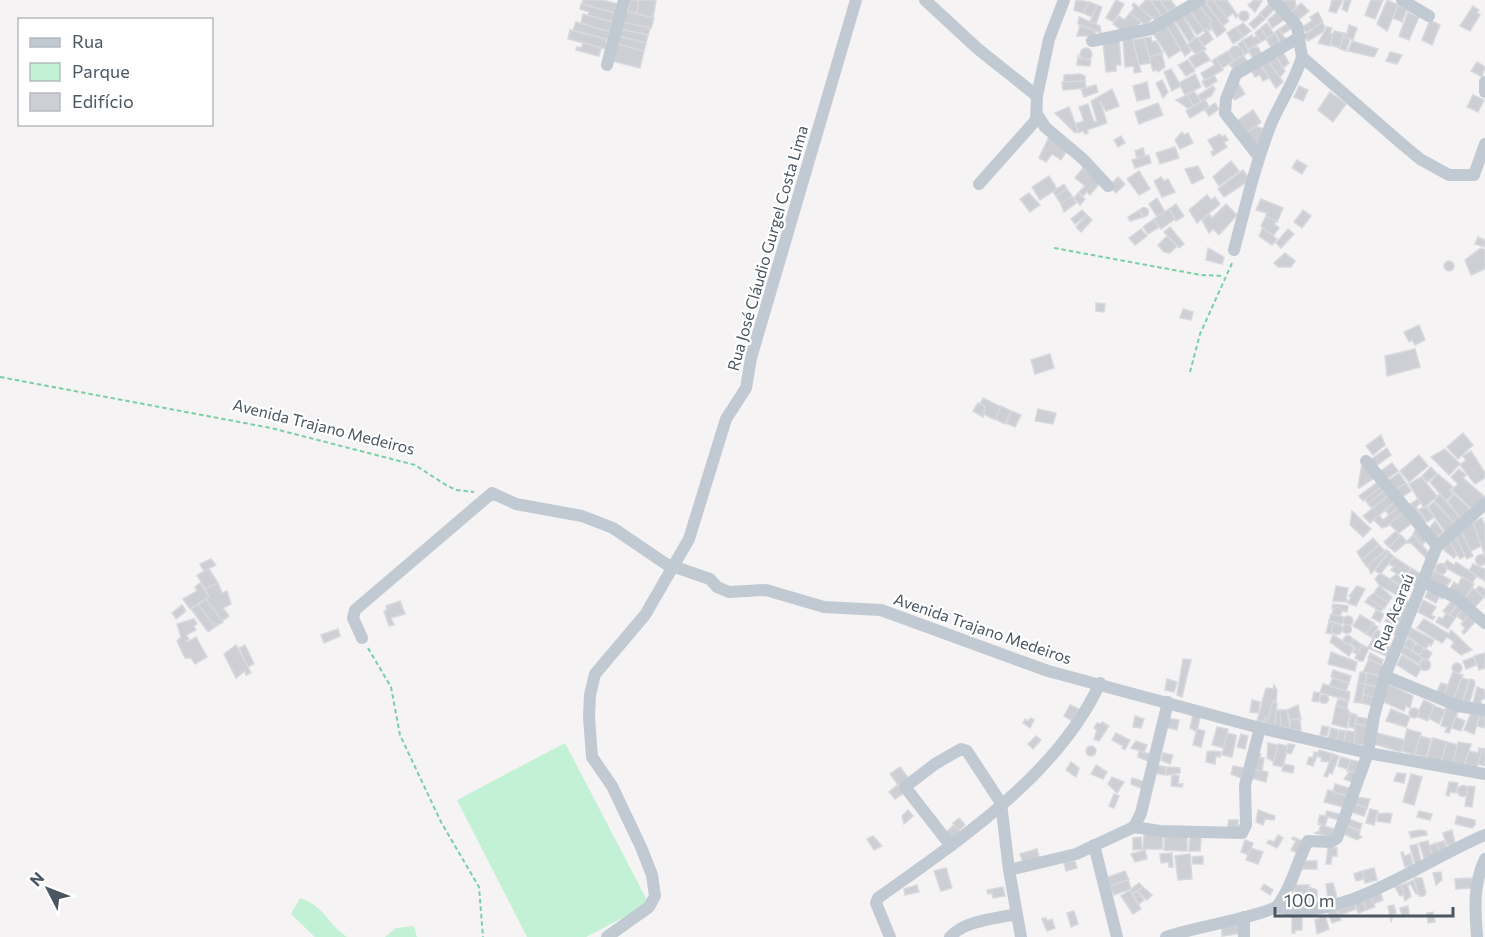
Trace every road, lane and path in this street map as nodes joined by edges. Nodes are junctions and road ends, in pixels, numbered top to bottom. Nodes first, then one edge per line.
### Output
1 (624, 0) edge
2 (856, 0) edge
3 (925, 0) edge
4 (1064, 0) edge
5 (1200, 0) edge
6 (1273, 0) edge
7 (1402, 0) edge
8 (1429, 16) dead end
9 (1300, 37) junction
10 (1092, 41) dead end
11 (1302, 57) junction
12 (607, 65) dead end
13 (1485, 82) edge
14 (1485, 92) edge
15 (1037, 96) junction
16 (1037, 114) junction
17 (1485, 144) edge
18 (1259, 157) junction
19 (979, 184) dead end
20 (1108, 186) dead end
21 (1054, 248) dead end
22 (1234, 250) joint
23 (1224, 276) junction
24 (1190, 372) dead end
25 (0, 377) edge
26 (1366, 461) dead end
27 (492, 493) junction
28 (1485, 504) edge
29 (1437, 546) junction
30 (674, 567) junction
31 (1423, 582) junction
32 (1485, 623) edge
33 (362, 638) joint
34 (1385, 676) junction
35 (1100, 683) junction
36 (1168, 702) junction
37 (1485, 710) edge
38 (1260, 728) junction
39 (1368, 753) junction
40 (1485, 774) edge
41 (1001, 803) junction
42 (1134, 827) junction
43 (1485, 835) edge
44 (1094, 845) junction
45 (951, 846) junction
46 (1485, 859) edge
47 (1009, 870) junction
48 (1277, 907) junction
49 (1016, 914) junction
50 (1244, 917) junction
51 (483, 937) edge
52 (607, 937) edge
53 (890, 937) edge
54 (950, 937) edge
55 (1021, 937) edge
56 (1117, 937) edge
57 (1166, 937) edge
58 (1244, 937) edge
59 (1477, 937) edge

1 - 12 street
2 - 30 street, Rua José Cláudio Gurgel Costa Lima
3 - 15 street
4 - 15 street
5 - 10 street
6 - 9 street
7 - 8 street
9 - 11 street
9 - 18 street
11 - 17 street
11 - 18 street
13 - 14 street
15 - 16 street
16 - 19 street
16 - 20 street
18 - 22 street
21 - 23 path
22 - 23 path
23 - 24 path
25 - 27 path, Avenida Trajano Medeiros
26 - 29 street
27 - 30 street, Avenida Trajano Medeiros
27 - 33 street
28 - 29 street, Rua Acaraú
29 - 31 street, Rua Acaraú
30 - 35 street, Avenida Trajano Medeiros
30 - 52 street, Rua José Cláudio Gurgel Costa Lima
31 - 32 street
31 - 34 street, Rua Acaraú
33 - 51 path
34 - 37 street
34 - 39 street, Rua Acaraú
35 - 36 street, Avenida Trajano Medeiros
35 - 41 street
36 - 38 street, Avenida Trajano Medeiros
36 - 42 street
38 - 39 street, Avenida Trajano Medeiros
38 - 42 street
39 - 40 street, Avenida Trajano Medeiros
39 - 48 street, Rua Acaraú
41 - 45 street
41 - 45 street
41 - 47 street
42 - 44 street
43 - 48 street
44 - 47 street
44 - 56 street
45 - 53 street
46 - 59 street
47 - 49 street
48 - 50 street
49 - 54 street
49 - 55 street
50 - 57 street
50 - 58 street

